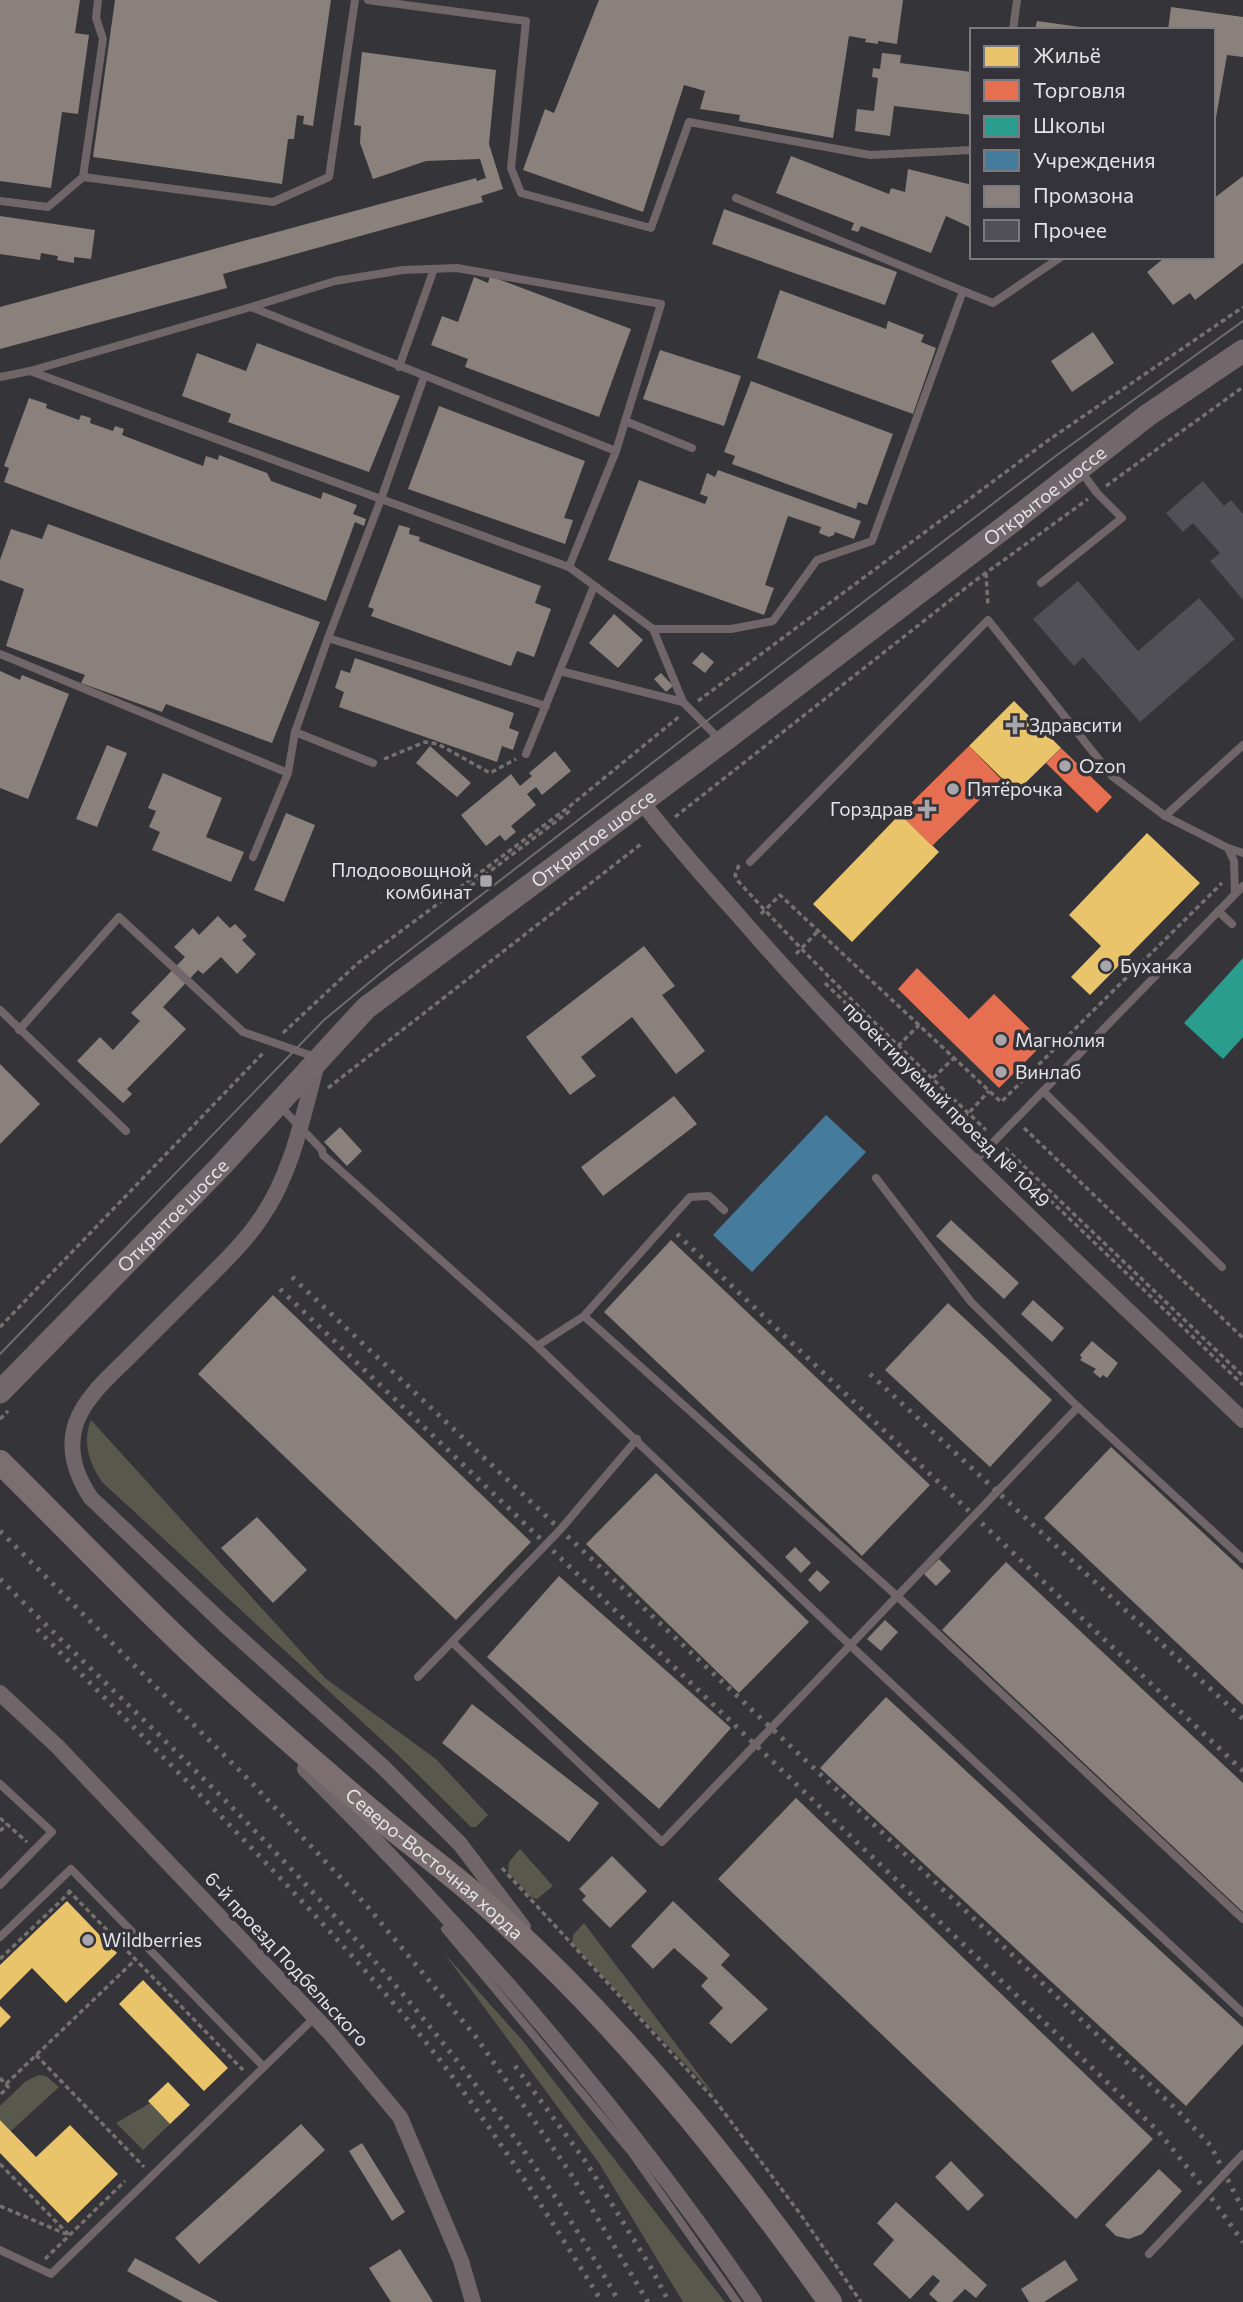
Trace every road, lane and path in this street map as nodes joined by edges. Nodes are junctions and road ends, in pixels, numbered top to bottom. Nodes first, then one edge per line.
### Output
1 (98, 0) edge
2 (355, 0) edge
3 (368, 0) edge
4 (1017, 0) edge
5 (1013, 28) edge
6 (970, 150) edge
7 (83, 177) junction
8 (736, 198) dead end
9 (0, 201) edge
10 (1058, 259) edge
11 (434, 269) junction
12 (962, 291) junction
13 (251, 307) junction
14 (1243, 307) edge
15 (1243, 351) edge
16 (399, 367) junction
17 (30, 372) junction
18 (0, 377) edge
19 (424, 377) junction
20 (1243, 387) edge
21 (625, 421) junction
22 (692, 448) dead end
23 (616, 451) junction
24 (1078, 468) junction
25 (1097, 493) junction
26 (381, 499) junction
27 (569, 567) junction
28 (986, 573) junction
29 (1041, 583) dead end
30 (594, 586) junction
31 (988, 620) junction
32 (653, 629) junction
33 (328, 638) junction
34 (0, 654) edge
35 (560, 671) junction
36 (686, 705) junction
37 (546, 706) junction
38 (295, 732) junction
39 (722, 742) junction
40 (1243, 745) edge
41 (526, 754) joint
42 (373, 764) joint
43 (288, 773) junction
44 (641, 801) junction
45 (571, 810) dead end
46 (1165, 816) junction
47 (683, 827) dead end
48 (641, 844) dead end
49 (1228, 848) junction
50 (1243, 853) edge
51 (253, 857) dead end
52 (745, 863) joint
53 (1223, 882) dead end
54 (735, 885) dead end
55 (1243, 886) edge
56 (464, 891) dead end
57 (1235, 893) junction
58 (1218, 911) junction
59 (762, 912) junction
60 (1232, 924) dead end
61 (818, 931) junction
62 (778, 934) dead end
63 (801, 949) junction
64 (796, 954) dead end
65 (825, 983) dead end
66 (0, 1010) edge
67 (919, 1025) junction
68 (19, 1030) junction
69 (274, 1043) junction
70 (898, 1045) junction
71 (893, 1050) junction
72 (318, 1058) junction
73 (954, 1058) junction
74 (932, 1079) junction
75 (928, 1083) junction
76 (989, 1091) junction
77 (1043, 1091) junction
78 (322, 1092) dead end
79 (276, 1103) junction
80 (968, 1113) junction
81 (964, 1118) junction
82 (300, 1126) junction
83 (1022, 1126) dead end
84 (125, 1131) dead end
85 (994, 1142) junction
86 (974, 1162) junction
87 (876, 1178) dead end
88 (724, 1210) dead end
89 (1222, 1267) dead end
90 (584, 1315) junction
91 (0, 1327) edge
92 (1243, 1338) edge
93 (537, 1346) junction
94 (1243, 1377) edge
95 (8, 1384) edge
96 (1243, 1385) edge
97 (1078, 1407) junction
98 (1243, 1420) edge
99 (636, 1439) junction
100 (0, 1464) edge
101 (1243, 1559) edge
102 (897, 1596) junction
103 (452, 1642) junction
104 (850, 1645) junction
105 (418, 1677) dead end
106 (0, 1693) edge
107 (0, 1784) edge
108 (0, 1818) edge
109 (6, 1824) junction
110 (0, 1831) edge
111 (35, 1850) junction
112 (499, 1864) dead end
113 (59, 1881) junction
114 (0, 1885) edge
115 (70, 1892) junction
116 (1243, 1919) edge
117 (444, 1929) dead end
118 (0, 1937) edge
119 (148, 1947) junction
120 (0, 1959) edge
121 (135, 1959) junction
122 (561, 1977) junction
123 (1243, 2013) edge
124 (315, 2017) junction
125 (36, 2055) junction
126 (264, 2067) junction
127 (0, 2078) edge
128 (252, 2080) junction
129 (6, 2084) junction
130 (0, 2095) edge
131 (1243, 2154) edge
132 (0, 2164) edge
133 (152, 2176) junction
134 (0, 2206) edge
135 (69, 2235) junction
136 (85, 2241) junction
137 (0, 2250) edge
138 (1149, 2254) dead end
139 (473, 2302) edge
140 (737, 2302) edge
141 (754, 2302) edge
142 (830, 2302) edge
143 (861, 2302) edge

1 - 7 lane
2 - 7 lane
3 - 6 lane
4 - 5 lane
7 - 9 lane
8 - 12 lane
10 - 12 lane
11 - 13 lane
11 - 16 lane
11 - 21 lane
12 - 32 lane
13 - 16 lane
13 - 17 lane
14 - 36 path
15 - 24 main road, Открытое шоссе
16 - 19 lane
17 - 18 lane
17 - 26 lane
19 - 23 lane
19 - 26 lane
20 - 25 path
21 - 22 lane
21 - 23 lane
23 - 27 lane
24 - 25 lane
24 - 39 main road, Открытое шоссе
25 - 28 path
25 - 29 lane
26 - 27 lane
26 - 33 lane
27 - 30 lane
28 - 31 path
28 - 47 path
30 - 32 lane
30 - 35 lane
31 - 46 lane
31 - 52 lane
32 - 36 lane
33 - 37 lane
33 - 38 lane
34 - 43 lane
35 - 36 lane
35 - 37 lane
36 - 39 lane
36 - 69 path
37 - 41 lane
38 - 42 lane
38 - 43 lane
39 - 44 main road, Открытое шоссе
40 - 46 lane
41 - 42 path
43 - 51 lane
44 - 72 main road, Открытое шоссе
44 - 86 street, проектируемый проезд № 1049
45 - 56 path
46 - 49 lane
48 - 78 path
49 - 50 lane
49 - 57 lane
52 - 59 path
53 - 76 path
54 - 59 path
55 - 57 lane
57 - 58 lane
58 - 60 lane
58 - 77 lane
59 - 61 path
59 - 62 path
59 - 63 path
61 - 63 path
61 - 67 path
63 - 64 path
63 - 70 path
65 - 71 path
66 - 68 lane
67 - 70 path
67 - 73 path
68 - 69 lane
68 - 84 lane
69 - 72 lane
69 - 91 path
70 - 71 path
70 - 74 path
71 - 75 path
72 - 79 main road, Открытое шоссе
72 - 82 street
73 - 74 path
73 - 76 path
74 - 75 path
74 - 80 path
75 - 81 path
76 - 80 path
77 - 85 lane
77 - 89 lane
79 - 82 lane
79 - 95 main road, Открытое шоссе
80 - 81 path
80 - 85 path
81 - 85 path
82 - 93 lane
82 - 122 street
83 - 92 path
85 - 86 lane
85 - 94 path
85 - 96 path
86 - 98 street, проектируемый проезд № 1049
87 - 97 lane
88 - 90 lane
90 - 93 lane
90 - 102 lane
93 - 99 lane
97 - 101 lane
97 - 102 lane
99 - 103 lane
99 - 104 lane
100 - 122 main road, Северо-Восточная хорда
100 - 141 street, Северо-Восточная хорда
102 - 104 lane
102 - 116 lane
103 - 104 lane
103 - 105 lane
104 - 123 lane
106 - 124 street, 6-й проезд Подбельского
107 - 111 lane
108 - 109 path
109 - 110 path
109 - 111 path
111 - 114 lane
112 - 143 path
113 - 115 path
113 - 118 lane
113 - 119 lane
115 - 120 path
115 - 121 path
117 - 140 lane
119 - 121 path
119 - 126 lane
121 - 125 path
121 - 128 path
122 - 142 main road, Северо-Восточная хорда
124 - 126 lane
124 - 139 street, 6-й проезд Подбельского
125 - 129 path
125 - 133 path
126 - 128 lane
127 - 129 path
128 - 133 lane
129 - 130 path
131 - 138 lane
132 - 135 path
133 - 136 lane
134 - 135 path
135 - 136 path
136 - 137 lane

